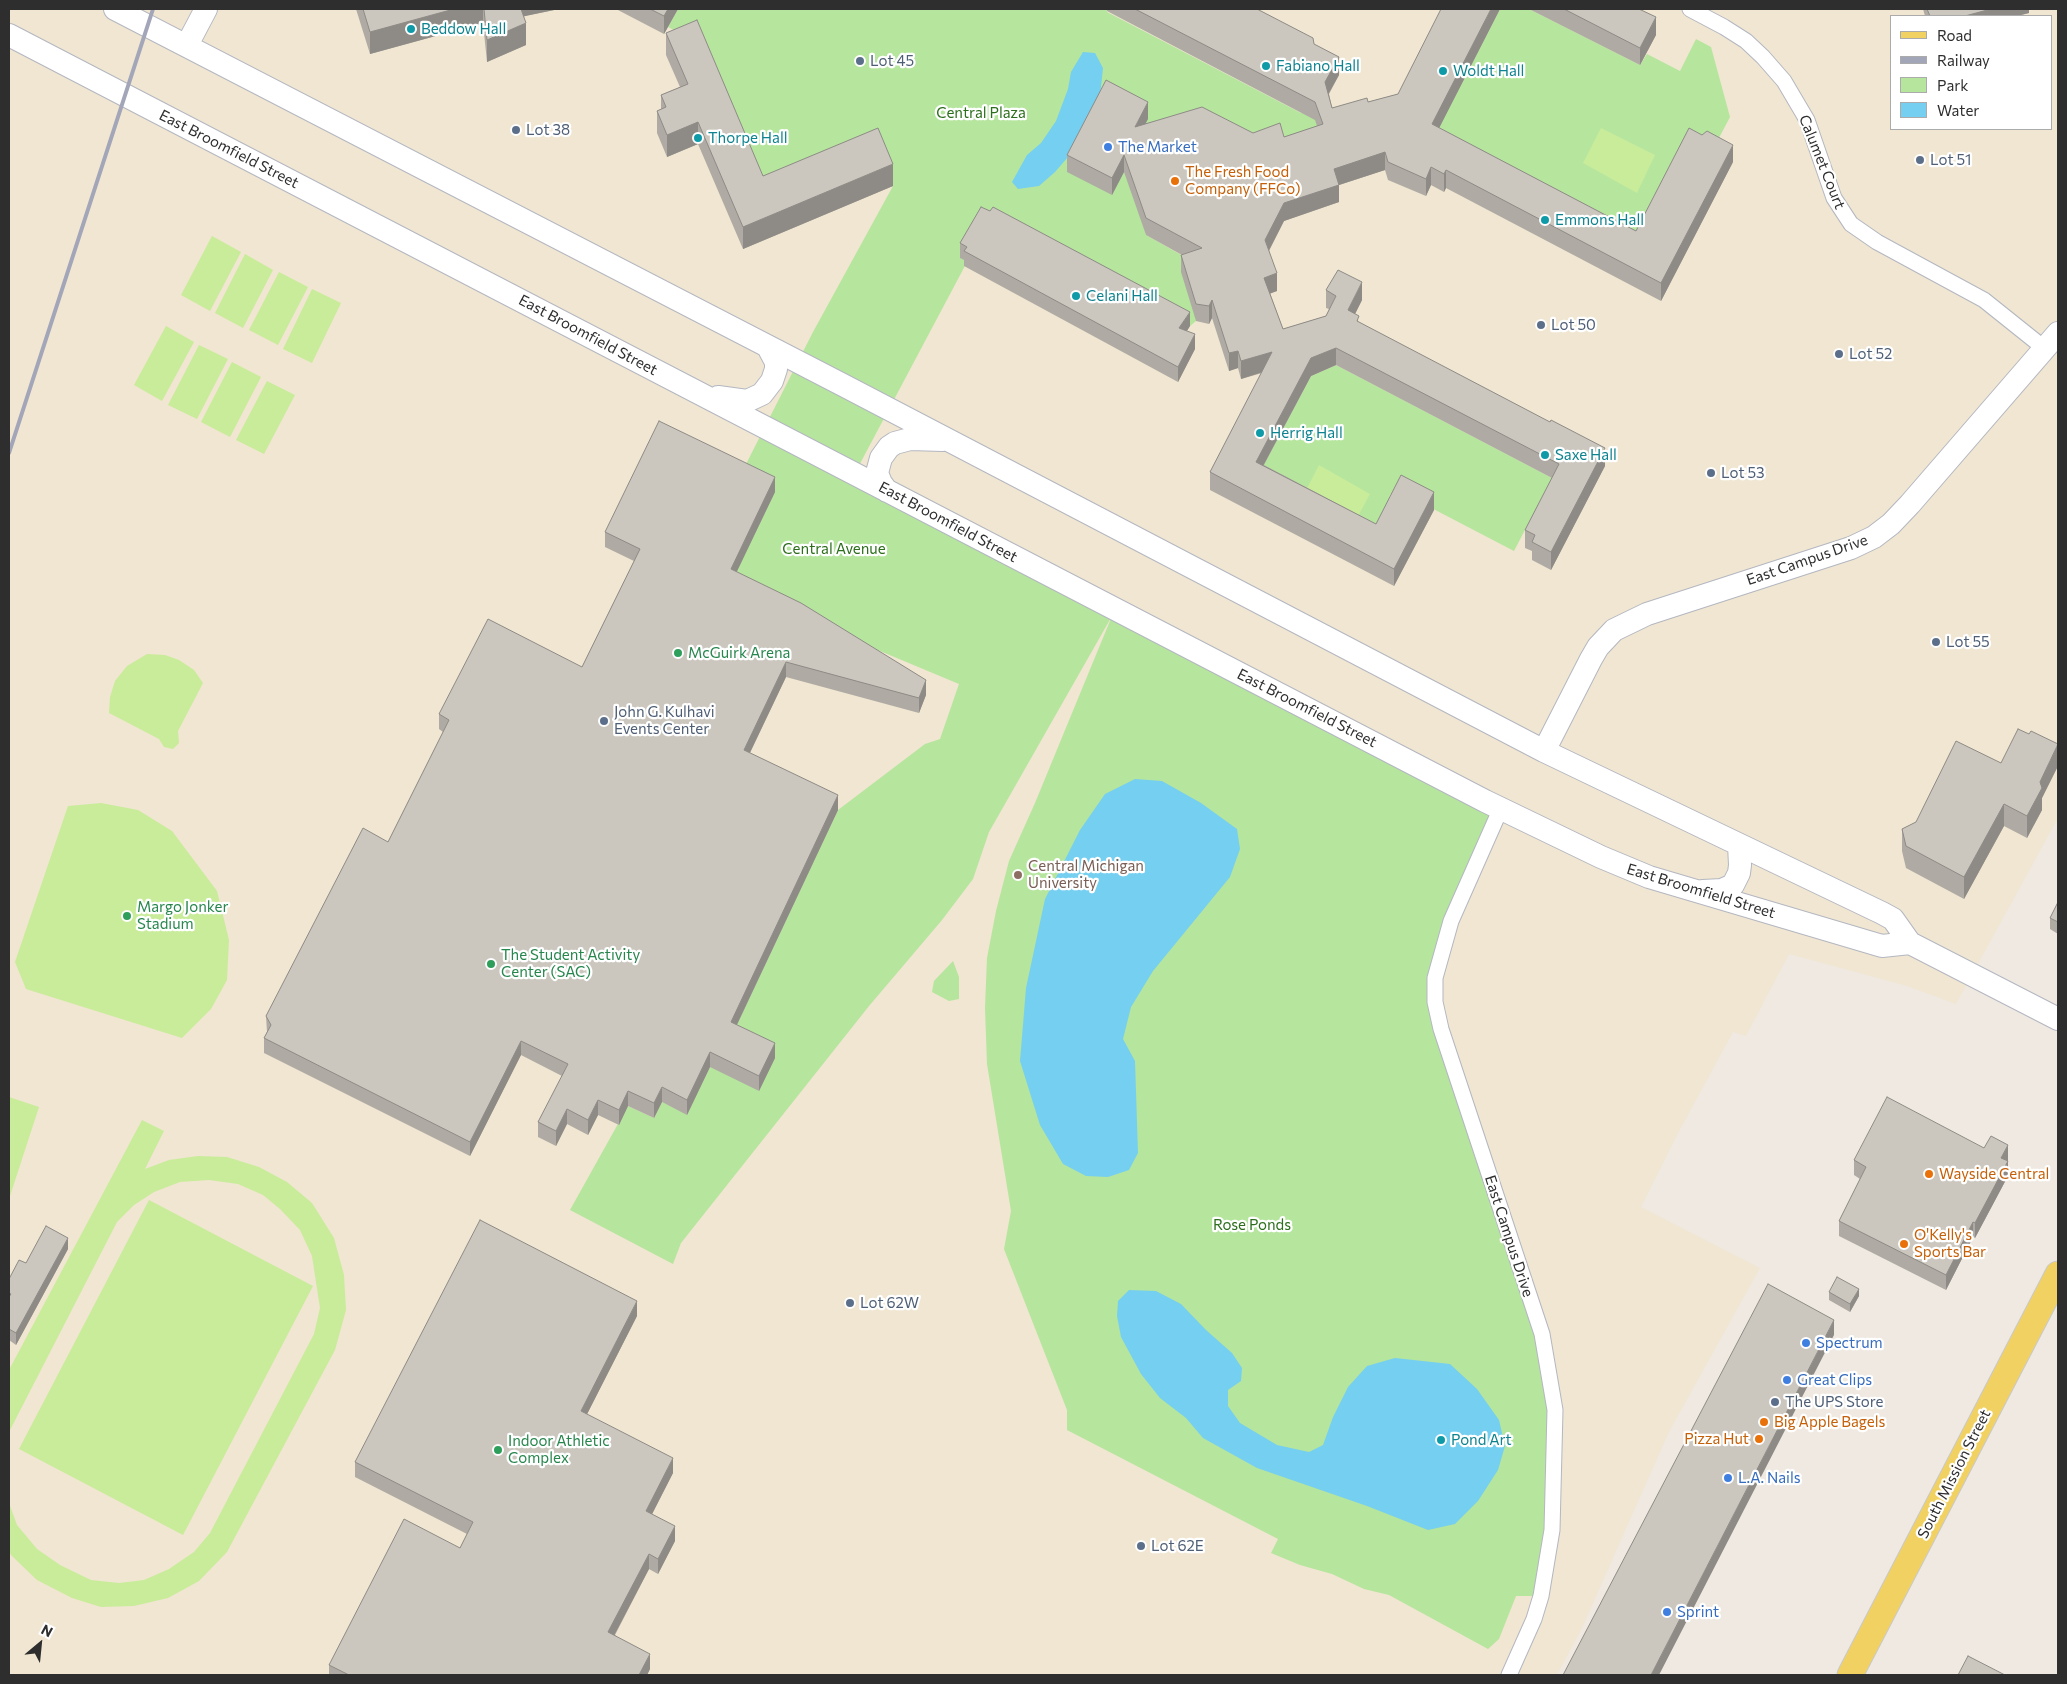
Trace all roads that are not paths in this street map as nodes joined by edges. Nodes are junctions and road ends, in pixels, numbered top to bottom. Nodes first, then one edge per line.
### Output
1 (115, 9) edge
2 (206, 9) edge
3 (1690, 9) edge
4 (9, 34) edge
5 (187, 46) junction
6 (2051, 341) edge
7 (768, 347) junction
8 (695, 391) junction
9 (949, 440) junction
10 (887, 491) junction
11 (1544, 751) junction
12 (1501, 808) junction
13 (1739, 845) junction
14 (1697, 892) junction
15 (1910, 943) junction
16 (2058, 1018) edge
17 (2058, 1274) edge
18 (1509, 1675) edge
19 (1850, 1675) edge

1 - 5 main road
2 - 5 main road
3 - 6 street, Calumet Court
4 - 8 main road, East Broomfield Street
5 - 7 main road
6 - 11 main road, East Campus Drive
7 - 8 main road
7 - 9 main road
8 - 10 main road, East Broomfield Street
9 - 10 main road
9 - 11 main road
10 - 12 main road, East Broomfield Street
11 - 13 main road
12 - 14 main road, East Broomfield Street
12 - 18 street, East Campus Drive
13 - 14 main road
13 - 15 main road
14 - 15 main road, East Broomfield Street
15 - 16 main road
17 - 19 main road, South Mission Street

